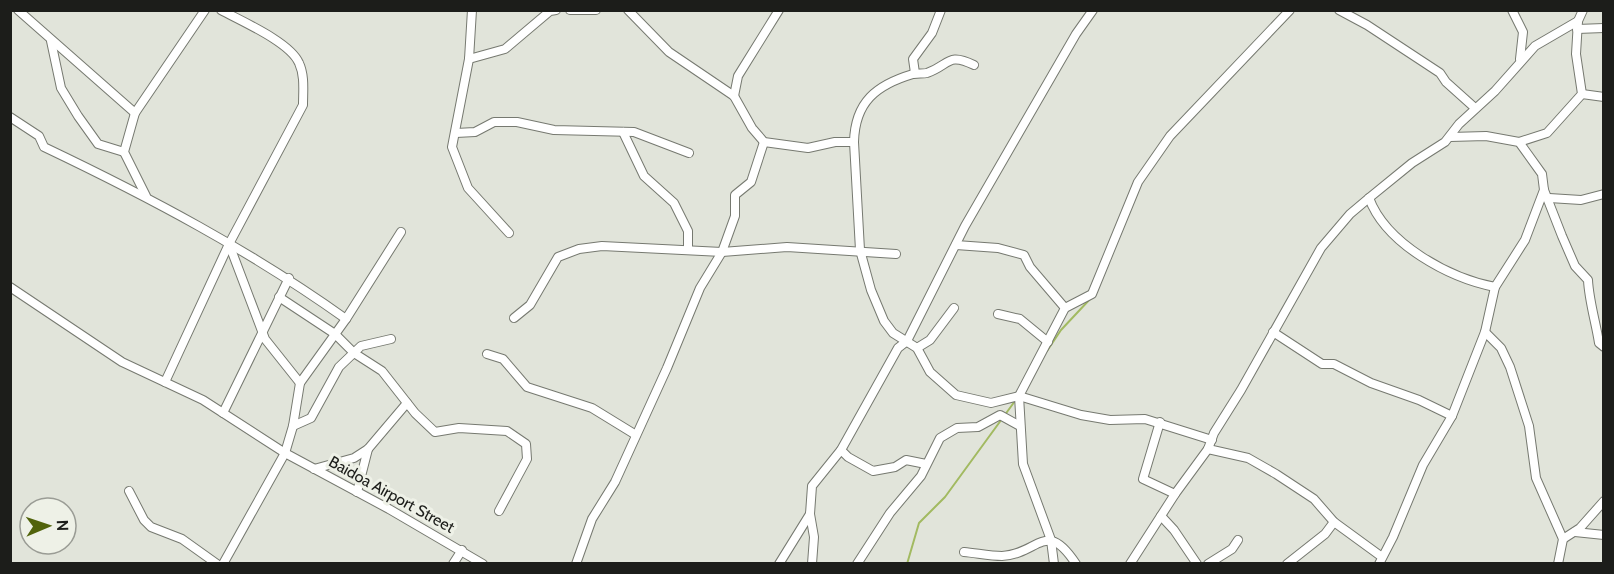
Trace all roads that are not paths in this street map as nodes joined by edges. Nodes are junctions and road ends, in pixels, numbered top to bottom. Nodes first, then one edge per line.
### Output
1 (18, 10) edge
2 (206, 10) edge
3 (221, 10) edge
4 (472, 10) edge
5 (556, 10) edge
6 (570, 10) edge
7 (596, 10) edge
8 (628, 10) edge
9 (779, 10) edge
10 (941, 10) edge
11 (1093, 10) edge
12 (1290, 10) edge
13 (1339, 10) edge
14 (1512, 10) edge
15 (1583, 10) edge
16 (1578, 25) junction
17 (1604, 28) edge
18 (51, 41) junction
19 (469, 59) junction
20 (1520, 59) junction
21 (974, 65) dead end
22 (915, 73) junction
23 (1582, 94) junction
24 (734, 96) junction
25 (1604, 97) edge
26 (1475, 108) junction
27 (135, 113) junction
28 (10, 117) edge
29 (623, 132) junction
30 (456, 133) junction
31 (1450, 138) junction
32 (764, 142) junction
33 (854, 142) junction
34 (1519, 142) junction
35 (124, 152) junction
36 (689, 153) dead end
37 (1544, 190) junction
38 (1604, 194) edge
39 (146, 196) junction
40 (1369, 198) junction
41 (1549, 198) junction
42 (401, 232) dead end
43 (509, 233) dead end
44 (229, 244) junction
45 (956, 245) junction
46 (688, 250) junction
47 (860, 250) junction
48 (723, 252) junction
49 (896, 254) dead end
50 (289, 278) junction
51 (10, 287) edge
52 (1495, 287) junction
53 (279, 297) junction
54 (954, 308) dead end
55 (1065, 308) junction
56 (998, 314) dead end
57 (514, 318) dead end
58 (346, 319) junction
59 (263, 332) junction
60 (1272, 332) junction
61 (1485, 332) junction
62 (335, 334) junction
63 (392, 339) dead end
64 (907, 341) junction
65 (1048, 342) junction
66 (1604, 347) edge
67 (917, 348) junction
68 (354, 353) junction
69 (487, 354) dead end
70 (165, 382) junction
71 (300, 383) junction
72 (1019, 396) junction
73 (991, 403) junction
74 (407, 404) junction
75 (223, 413) junction
76 (1000, 415) junction
77 (1452, 416) junction
78 (1160, 422) junction
79 (293, 426) junction
80 (1020, 426) junction
81 (636, 435) junction
82 (1212, 440) junction
83 (368, 449) junction
84 (1208, 449) junction
85 (841, 450) junction
86 (285, 453) junction
87 (926, 464) junction
88 (314, 469) junction
89 (129, 491) dead end
90 (357, 492) junction
91 (1175, 494) junction
92 (1604, 501) edge
93 (499, 511) dead end
94 (810, 514) junction
95 (1161, 516) junction
96 (1334, 522) junction
97 (1574, 532) junction
98 (1604, 535) edge
99 (1563, 539) junction
100 (1051, 540) junction
101 (1238, 540) dead end
102 (462, 550) junction
103 (964, 552) dead end
104 (1381, 560) edge
105 (217, 564) edge
106 (223, 564) edge
107 (453, 564) edge
108 (483, 564) edge
109 (576, 564) edge
110 (779, 564) edge
111 (812, 564) edge
112 (857, 564) edge
113 (1054, 564) edge
114 (1076, 564) edge
115 (1130, 564) edge
116 (1197, 564) edge
117 (1208, 564) edge
118 (1287, 564) edge
119 (1558, 564) edge

1 - 18 street
2 - 27 street
3 - 44 street
4 - 19 street
5 - 19 street
6 - 7 street
8 - 24 street
9 - 24 street
10 - 22 street
11 - 45 street
12 - 55 street
13 - 26 street
14 - 20 street
15 - 16 street
16 - 17 street
16 - 20 street
16 - 23 street
18 - 27 street
18 - 35 street
19 - 30 street
20 - 26 street
21 - 22 street
22 - 33 street
23 - 25 street
23 - 34 street
24 - 32 street
26 - 31 street
27 - 35 street
28 - 39 street
29 - 30 street
29 - 36 street
29 - 46 street
30 - 43 street
31 - 34 street
31 - 40 street
32 - 33 street
32 - 48 street
33 - 47 street
34 - 37 street
35 - 39 street
37 - 41 street
37 - 52 street
38 - 41 street
39 - 44 street
40 - 52 street
40 - 60 street
41 - 66 street
42 - 58 street
44 - 50 street
44 - 59 street
44 - 70 street
45 - 55 street
45 - 64 street
46 - 48 street
46 - 57 street
47 - 48 street
47 - 49 street
47 - 64 street
48 - 81 street
50 - 53 street
50 - 58 street
51 - 70 street, Baidoa Airport Street
52 - 61 street
53 - 59 street
53 - 62 street
54 - 67 street
55 - 65 street
56 - 65 street
58 - 62 street
59 - 71 street
59 - 75 street
60 - 77 street
60 - 82 street
61 - 77 street
61 - 99 street
62 - 68 street
62 - 71 street
63 - 68 street
64 - 67 street
64 - 85 street
65 - 72 street
67 - 73 street
68 - 74 street
68 - 79 street
69 - 81 street
70 - 75 street, Baidoa Airport Street
71 - 79 street
72 - 73 street
72 - 78 street
72 - 80 street
73 - 76 street
74 - 83 street
74 - 93 street
75 - 86 street, Baidoa Airport Street
76 - 80 street
76 - 87 street
77 - 104 street
78 - 82 street
78 - 91 street
79 - 86 street
80 - 100 street
81 - 109 street
82 - 84 street
83 - 88 street
83 - 90 street
84 - 91 street
84 - 96 street
85 - 87 street
85 - 94 street
86 - 88 street, Baidoa Airport Street
86 - 106 street
87 - 112 street
88 - 90 street, Baidoa Airport Street
89 - 105 street
90 - 102 street, Baidoa Airport Street
91 - 95 street
92 - 97 street
94 - 110 street
94 - 111 street
95 - 115 street
95 - 116 street
96 - 104 street
96 - 118 street
97 - 98 street
97 - 99 street
99 - 119 street
100 - 103 street
100 - 113 street
100 - 114 street
101 - 117 street
102 - 107 street
102 - 108 street, Baidoa Airport Street

